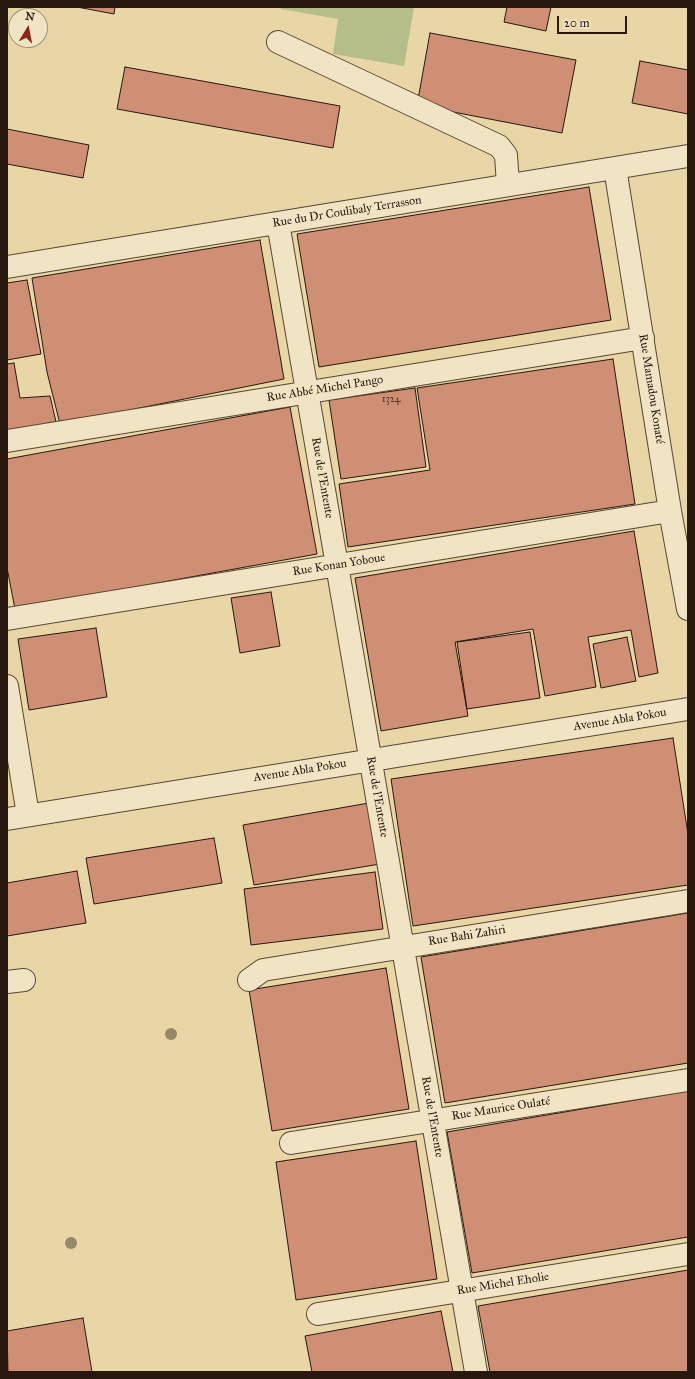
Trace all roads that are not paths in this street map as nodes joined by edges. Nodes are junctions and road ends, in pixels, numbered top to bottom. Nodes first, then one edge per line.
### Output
1 (278, 42) dead end
2 (688, 156) edge
3 (615, 168) junction
4 (508, 185) junction
5 (278, 223) junction
6 (7, 267) edge
7 (643, 338) junction
8 (308, 392) junction
9 (7, 441) edge
10 (670, 511) junction
11 (337, 565) junction
12 (688, 609) edge
13 (7, 619) edge
14 (7, 686) edge
15 (688, 709) edge
16 (370, 760) junction
17 (28, 816) junction
18 (7, 819) edge
19 (688, 901) edge
20 (403, 947) junction
21 (249, 980) dead end
22 (688, 1080) edge
23 (432, 1120) junction
24 (290, 1143) dead end
25 (688, 1254) edge
26 (462, 1290) junction
27 (318, 1314) dead end
28 (476, 1372) edge

1 - 4 street
2 - 3 street, Rue du Dr Coulibaly Terrasson
3 - 4 street, Rue du Dr Coulibaly Terrasson
3 - 7 street, Rue Mamadou Konaté
4 - 5 street, Rue du Dr Coulibaly Terrasson
5 - 6 street, Rue du Dr Coulibaly Terrasson
5 - 8 street, Rue de l'Entente
7 - 8 street, Rue Abbé Michel Pango
7 - 10 street, Rue Mamadou Konaté
8 - 9 street, Rue Abbé Michel Pango
8 - 11 street, Rue de l'Entente
10 - 11 street, Rue Konan Yoboue
10 - 12 street, Rue Mamadou Konaté
11 - 13 street, Rue Konan Yoboue
11 - 16 street, Rue de l'Entente
14 - 17 street
15 - 16 street, Avenue Abla Pokou
16 - 17 street, Avenue Abla Pokou
16 - 20 street, Rue de l'Entente
17 - 18 street, Avenue Abla Pokou
19 - 20 street, Rue Bahi Zahiri
20 - 21 street, Rue Bahi Zahiri
20 - 23 street, Rue de l'Entente
22 - 23 street, Rue Maurice Oulaté
23 - 24 street, Rue Maurice Oulaté
23 - 26 street, Rue de l'Entente
25 - 26 street, Rue Michel Eholie
26 - 27 street, Rue Michel Eholie
26 - 28 street, Rue de l'Entente

